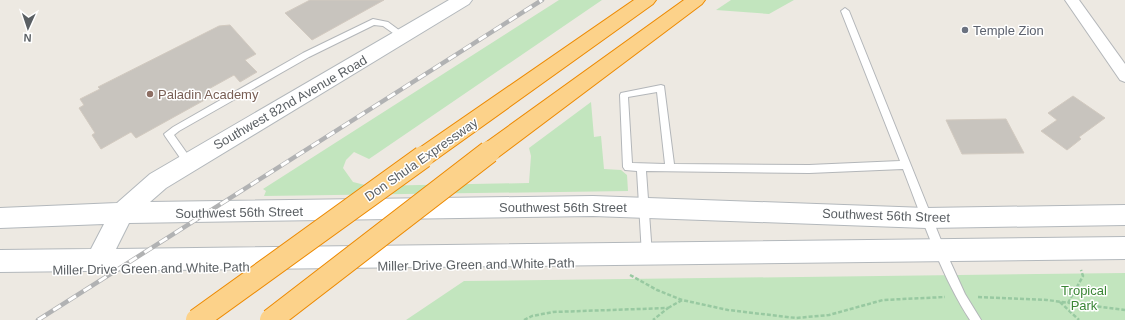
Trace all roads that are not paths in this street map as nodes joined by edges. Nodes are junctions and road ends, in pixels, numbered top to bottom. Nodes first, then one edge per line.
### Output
1 (464, 0) edge
2 (647, 0) edge
3 (696, 0) edge
4 (1072, 0) edge
5 (845, 11) dead end
6 (404, 36) junction
7 (1125, 76) edge
8 (188, 162) junction
9 (905, 165) junction
10 (641, 167) junction
11 (670, 167) junction
12 (642, 207) junction
13 (122, 213) junction
14 (1125, 215) edge
15 (0, 218) edge
16 (926, 218) junction
17 (1125, 248) edge
18 (940, 250) junction
19 (647, 254) junction
20 (0, 261) edge
21 (97, 261) junction
22 (197, 320) edge
23 (271, 320) edge
24 (976, 320) edge

1 - 6 main road, Southwest 82nd Avenue Road
2 - 22 highway, Don Shula Expressway, bridge
3 - 23 highway, bridge
4 - 7 street
5 - 9 lane
6 - 8 main road, Southwest 82nd Avenue Road
6 - 8 lane
8 - 13 main road, Southwest 82nd Avenue Road
9 - 11 lane
9 - 16 lane
10 - 11 lane
10 - 11 lane
10 - 12 lane
12 - 13 main road, Southwest 56th Street
12 - 16 main road, Southwest 56th Street
12 - 19 lane
13 - 15 main road, Southwest 56th Street
13 - 21 main road, Southwest 82nd Avenue Road
14 - 16 main road, Southwest 56th Street
16 - 18 lane
17 - 18 main road
18 - 19 main road
18 - 24 lane
19 - 21 main road
20 - 21 main road

